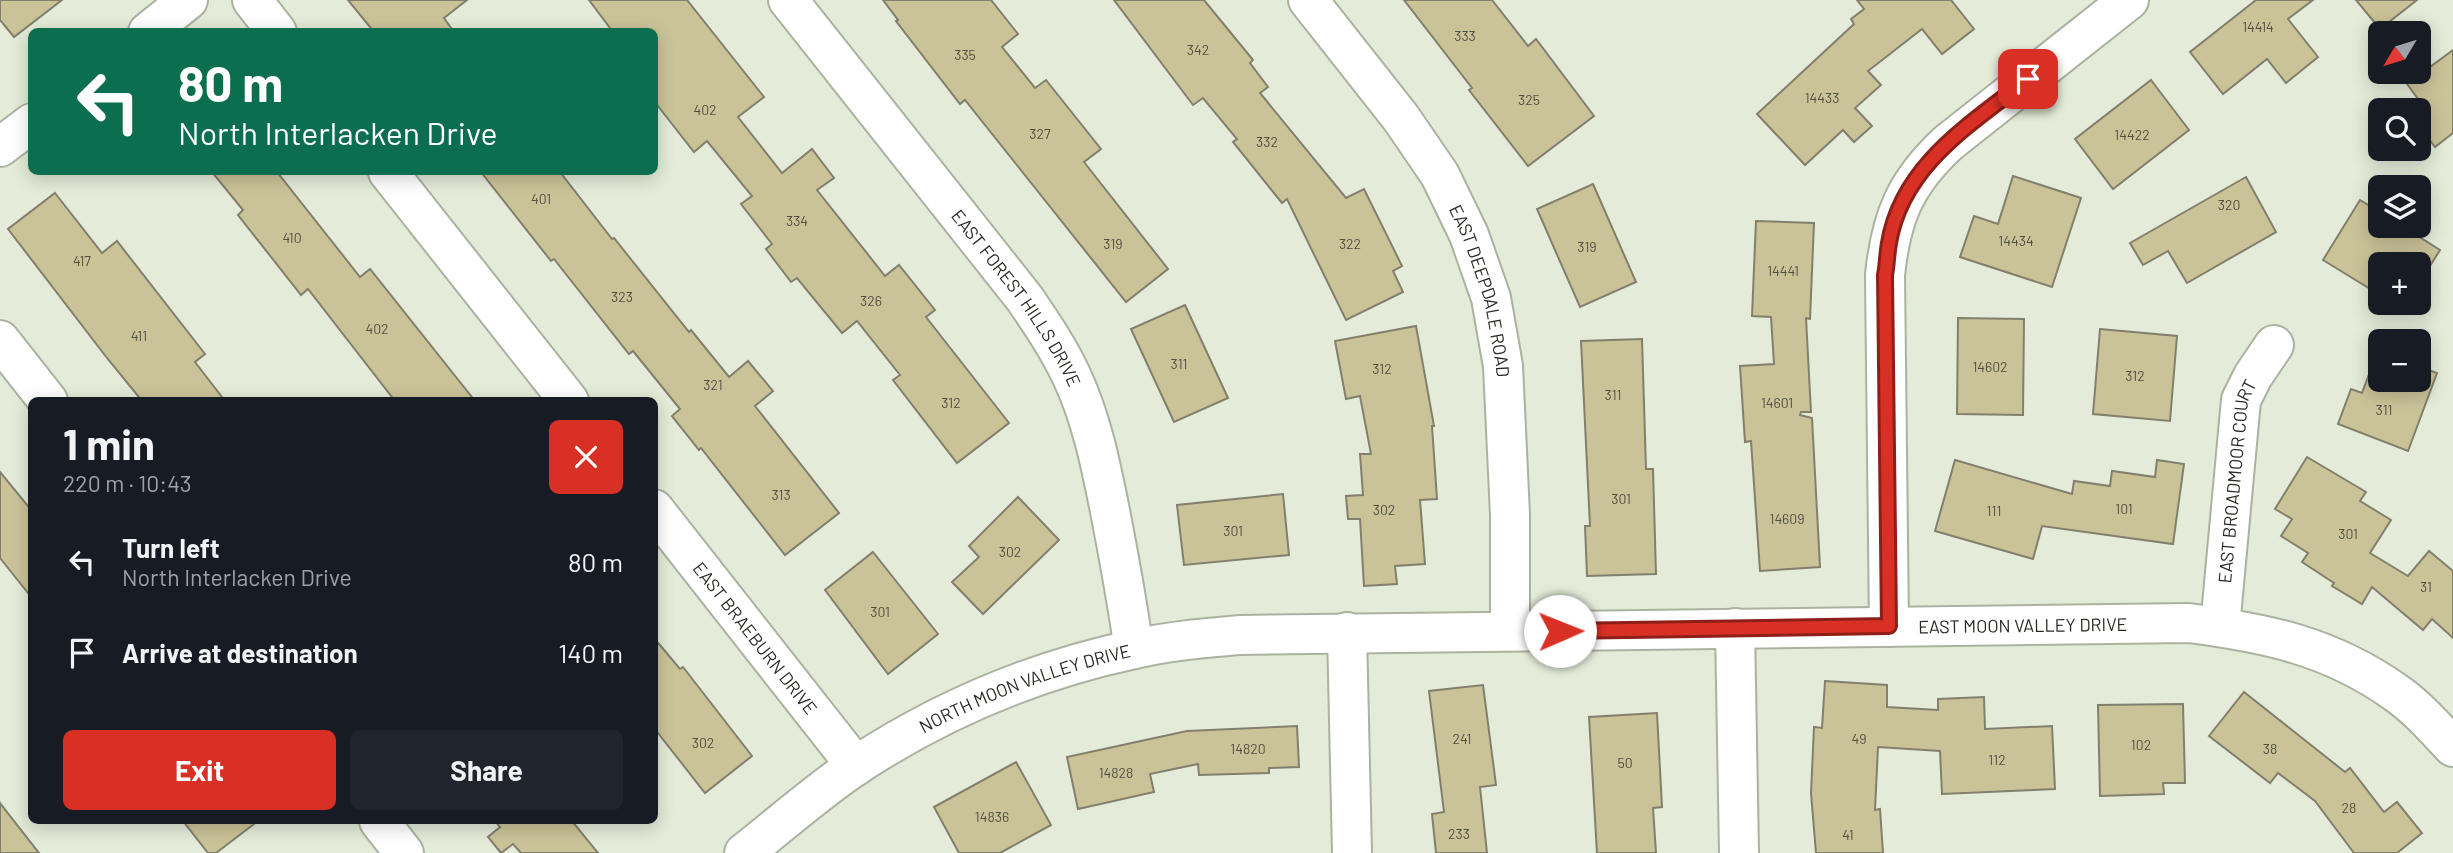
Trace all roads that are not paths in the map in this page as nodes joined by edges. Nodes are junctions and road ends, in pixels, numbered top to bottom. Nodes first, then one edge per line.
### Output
1 (188, 0) edge
2 (252, 0) edge
3 (788, 0) edge
4 (1308, 0) edge
5 (2129, 0) edge
6 (153, 28) edge
7 (274, 28) edge
8 (28, 125) edge
9 (0, 147) edge
10 (390, 175) edge
11 (0, 340) edge
12 (2274, 345) dead end
13 (45, 397) edge
14 (566, 397) edge
15 (658, 514) edge
16 (1889, 626) junction
17 (2220, 627) junction
18 (1735, 628) junction
19 (1510, 631) junction
20 (1347, 632) junction
21 (1134, 649) junction
22 (2453, 747) edge
23 (856, 766) junction
24 (381, 824) edge
25 (404, 853) edge
26 (744, 853) edge
27 (1352, 853) edge
28 (1739, 853) edge

1 - 6 street
2 - 7 street
3 - 21 street, EAST FOREST HILLS DRIVE
4 - 19 street, EAST DEEPDALE ROAD
5 - 16 street
8 - 9 street
10 - 14 street
11 - 13 street
12 - 17 street, EAST BROADMOOR COURT
15 - 23 street, EAST BRAEBURN DRIVE
16 - 17 street, EAST MOON VALLEY DRIVE
16 - 18 street, EAST MOON VALLEY DRIVE
17 - 22 street, EAST MOON VALLEY DRIVE
18 - 19 street, EAST MOON VALLEY DRIVE
18 - 28 street
19 - 20 street, EAST MOON VALLEY DRIVE
20 - 21 street, NORTH MOON VALLEY DRIVE
20 - 27 street
21 - 23 street, NORTH MOON VALLEY DRIVE
23 - 26 street, NORTH MOON VALLEY DRIVE
24 - 25 street

